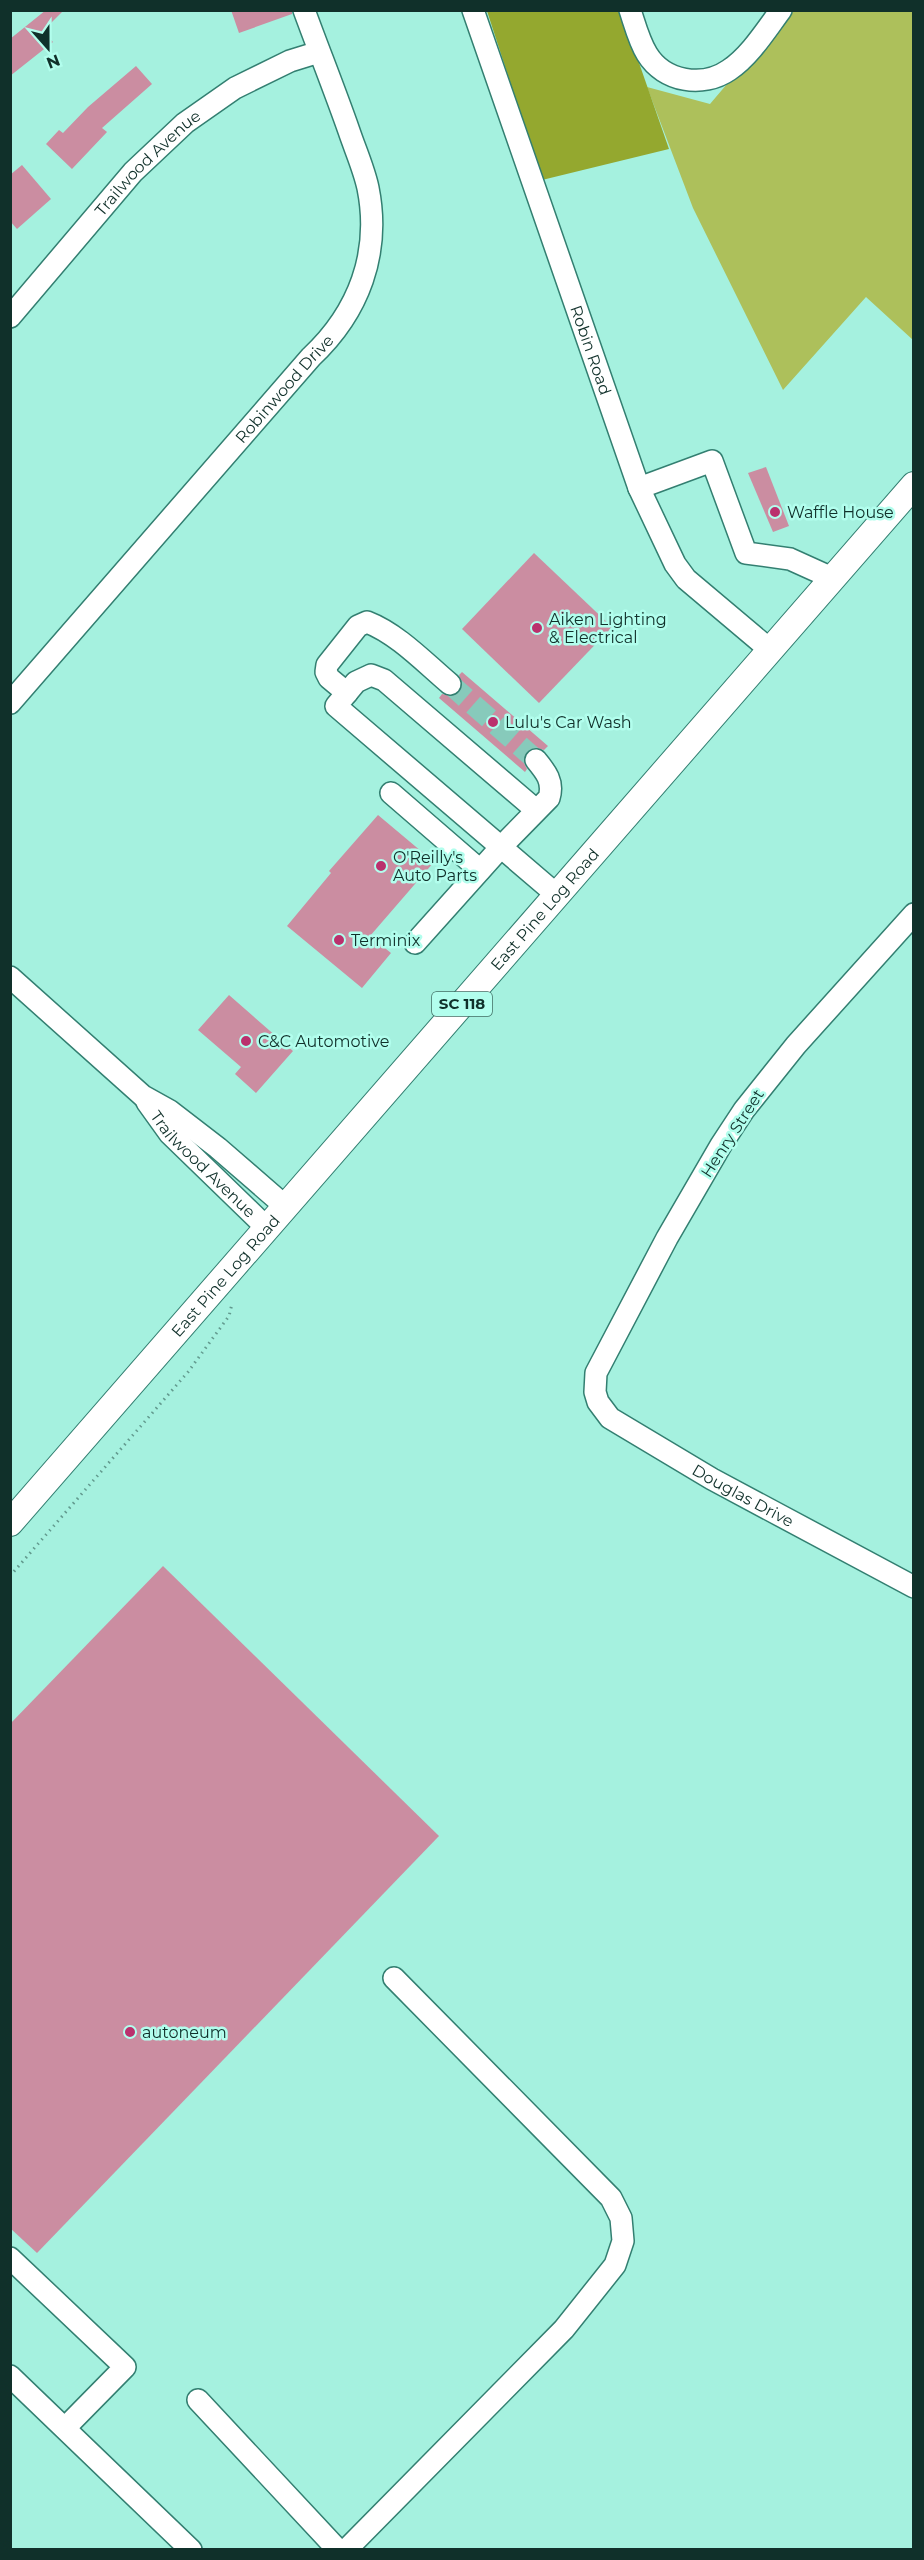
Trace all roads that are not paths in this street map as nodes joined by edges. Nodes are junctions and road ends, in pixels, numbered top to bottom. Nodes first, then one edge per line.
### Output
1 (304, 10) edge
2 (473, 10) edge
3 (630, 10) edge
4 (782, 10) edge
5 (319, 52) junction
6 (10, 317) edge
7 (639, 488) junction
8 (911, 491) edge
9 (832, 578) junction
10 (770, 649) junction
11 (450, 684) tunnel mouth
12 (347, 693) junction
13 (10, 703) edge
14 (536, 760) tunnel mouth
15 (391, 792) dead end
16 (536, 810) junction
17 (501, 847) junction
18 (480, 870) junction
19 (557, 895) junction
20 (914, 914) edge
21 (416, 943) dead end
22 (10, 977) edge
23 (143, 1096) junction
24 (286, 1207) junction
25 (268, 1229) junction
26 (595, 1383) joint
27 (10, 1523) edge
28 (914, 1587) edge
29 (394, 1978) dead end
30 (10, 2258) edge
31 (10, 2376) edge
32 (198, 2400) dead end
33 (64, 2428) junction
34 (191, 2550) edge
35 (338, 2550) edge
36 (346, 2550) edge

1 - 5 street, Robinwood Drive
2 - 7 street, Robin Road
3 - 4 street
5 - 6 street, Trailwood Avenue
5 - 13 street, Robinwood Drive
7 - 9 street
7 - 10 street, Robin Road
8 - 9 main road, East Pine Log Road / SC 118
9 - 10 main road, East Pine Log Road / SC 118
10 - 19 main road, East Pine Log Road / SC 118
11 - 12 street
12 - 16 street
12 - 17 street
14 - 16 street
15 - 18 street
16 - 17 street
17 - 18 street
17 - 19 street
18 - 21 street
19 - 24 main road, East Pine Log Road / SC 118
20 - 26 street, Henry Street
22 - 23 street, Trailwood Avenue
23 - 24 street, Trailwood Avenue
23 - 25 street, Trailwood Avenue
24 - 25 main road, East Pine Log Road / SC 118
25 - 27 main road, East Pine Log Road / SC 118
26 - 28 street, Douglas Drive
29 - 36 street
30 - 33 street
31 - 33 street
32 - 35 street
33 - 34 street

